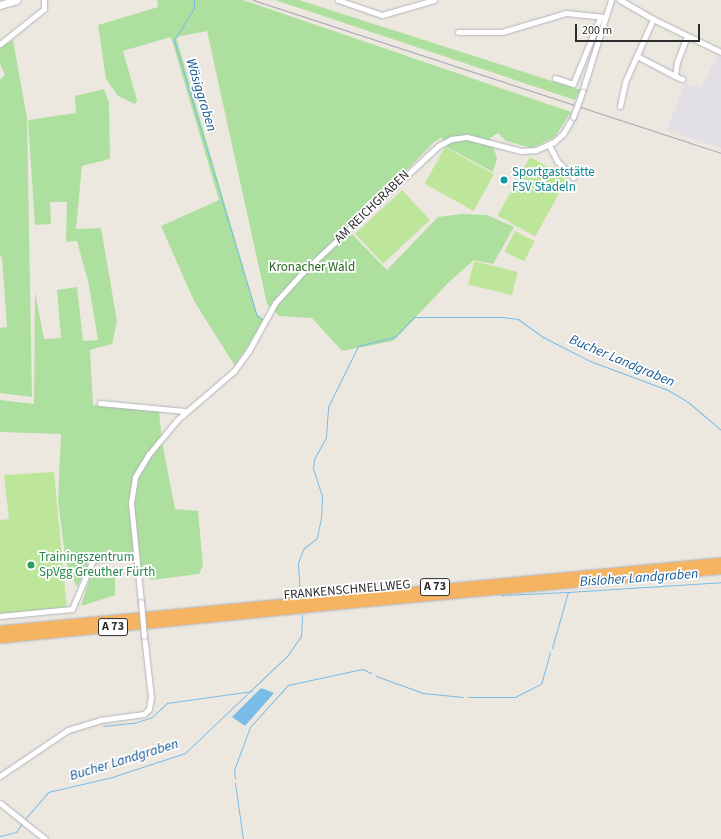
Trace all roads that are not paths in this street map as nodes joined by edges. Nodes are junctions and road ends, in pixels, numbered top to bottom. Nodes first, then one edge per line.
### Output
1 (16, 0) edge
2 (44, 0) edge
3 (338, 0) edge
4 (434, 0) edge
5 (611, 0) edge
6 (620, 0) edge
7 (424, 1) edge
8 (0, 5) edge
9 (603, 18) junction
10 (653, 19) junction
11 (458, 32) dead end
12 (687, 36) junction
13 (0, 44) edge
14 (721, 52) edge
15 (636, 56) junction
16 (675, 76) junction
17 (555, 78) dead end
18 (682, 79) dead end
19 (620, 106) dead end
20 (549, 145) junction
21 (573, 177) dead end
22 (100, 403) dead end
23 (185, 411) junction
24 (136, 554) junction
25 (721, 562) edge
26 (721, 570) edge
27 (0, 616) edge
28 (0, 630) edge
29 (0, 638) edge
30 (0, 776) edge
31 (0, 803) edge
32 (45, 839) edge

1 - 8 main road
2 - 13 street
3 - 7 street
4 - 7 street
5 - 9 street
6 - 10 street
9 - 11 street
9 - 17 street
9 - 20 street, bridge
10 - 12 street
10 - 15 street
12 - 14 street
12 - 16 street
15 - 16 street
15 - 19 street
16 - 18 street
20 - 21 street
20 - 23 street, AM REICHGRABEN
22 - 23 street
23 - 24 street, AM REICHGRABEN
24 - 27 street
24 - 30 street, AM REICHGRABEN, bridge
25 - 28 highway, FRANKENSCHNELLWEG / A 73
26 - 29 highway, FRANKENSCHNELLWEG / A 73
31 - 32 street

